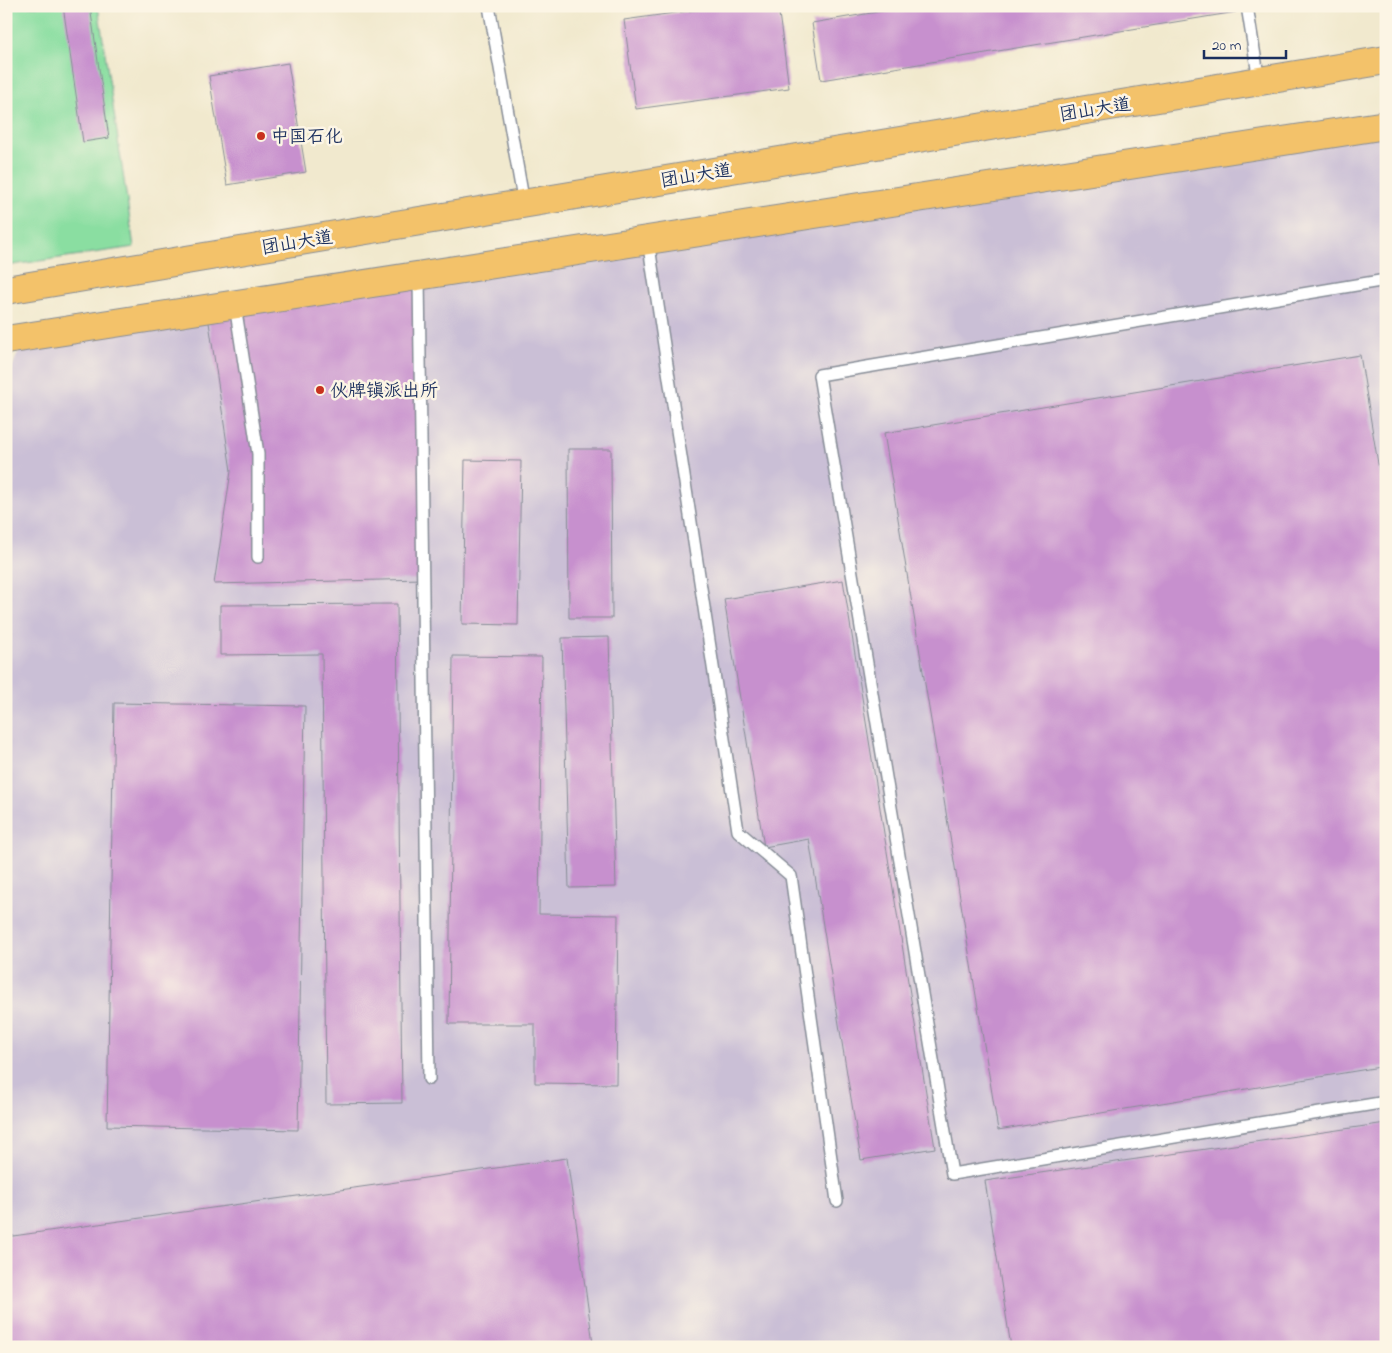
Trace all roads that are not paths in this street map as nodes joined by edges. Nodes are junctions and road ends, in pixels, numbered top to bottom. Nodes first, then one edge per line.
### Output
1 (489, 6) edge
2 (1247, 6) edge
3 (1386, 60) edge
4 (1259, 81) junction
5 (1386, 125) edge
6 (524, 204) junction
7 (648, 240) junction
8 (419, 276) junction
9 (1386, 280) edge
10 (6, 290) edge
11 (235, 305) junction
12 (6, 340) edge
13 (258, 557) dead end
14 (429, 1079) dead end
15 (1386, 1102) edge
16 (837, 1201) dead end

1 - 6 lane
2 - 4 lane
3 - 4 highway, 团山大道
4 - 6 highway, 团山大道
5 - 7 highway
6 - 10 highway, 团山大道
7 - 8 highway
7 - 16 lane
8 - 11 highway
8 - 14 lane
9 - 15 lane
11 - 12 highway
11 - 13 lane

